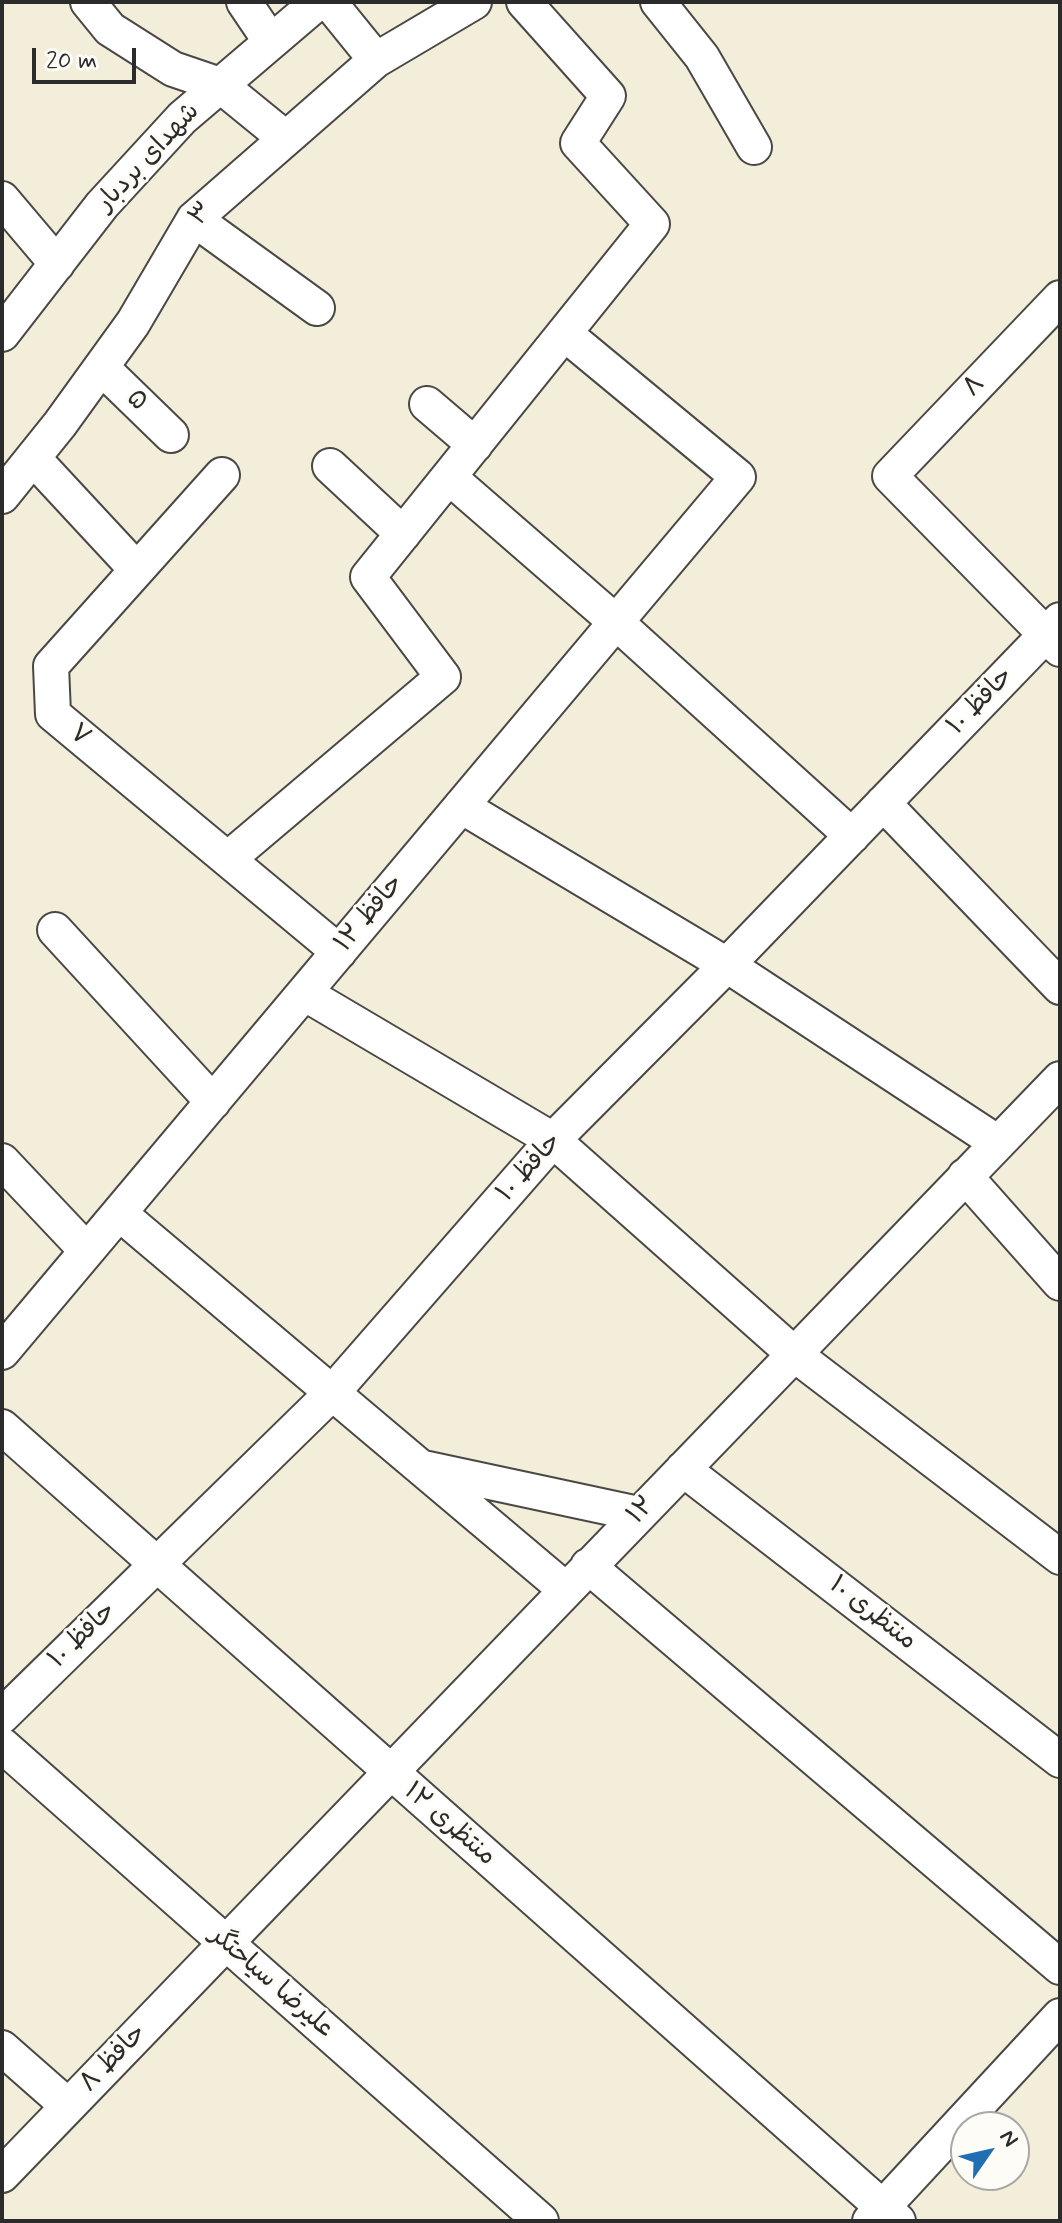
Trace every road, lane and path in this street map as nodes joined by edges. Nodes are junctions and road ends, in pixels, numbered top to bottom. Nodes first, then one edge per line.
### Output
1 (88, 2) edge
2 (244, 2) edge
3 (318, 2) edge
4 (329, 2) edge
5 (474, 2) edge
6 (524, 2) edge
7 (658, 2) edge
8 (271, 42) junction
9 (376, 60) junction
10 (220, 85) junction
11 (285, 138) junction
12 (754, 147) dead end
13 (2, 199) edge
14 (194, 219) junction
15 (57, 264) junction
16 (1060, 298) edge
17 (317, 308) dead end
18 (564, 333) junction
19 (2, 334) edge
20 (101, 367) junction
21 (427, 404) dead end
22 (171, 435) dead end
23 (475, 445) junction
24 (33, 458) junction
25 (330, 466) dead end
26 (222, 475) dead end
27 (449, 477) junction
28 (2, 496) edge
29 (403, 534) junction
30 (137, 570) junction
31 (617, 623) junction
32 (1055, 635) edge
33 (883, 803) junction
34 (461, 806) junction
35 (852, 836) junction
36 (228, 859) junction
37 (55, 930) dead end
38 (339, 952) junction
39 (727, 965) junction
40 (1060, 987) edge
41 (304, 993) junction
42 (1060, 1079) edge
43 (213, 1102) junction
44 (553, 1140) junction
45 (998, 1143) junction
46 (2, 1161) edge
47 (965, 1176) junction
48 (119, 1213) junction
49 (87, 1251) junction
50 (1060, 1283) edge
51 (2, 1352) edge
52 (794, 1354) junction
53 (332, 1393) junction
54 (2, 1427) edge
55 (420, 1467) junction
56 (683, 1469) junction
57 (639, 1514) junction
58 (1060, 1557) edge
59 (157, 1564) junction
60 (577, 1578) junction
61 (2, 1716) edge
62 (2, 1745) edge
63 (1060, 1760) edge
64 (390, 1772) junction
65 (225, 1943) junction
66 (1060, 1967) edge
67 (1060, 2016) edge
68 (2, 2048) edge
69 (68, 2106) junction
70 (2, 2175) edge
71 (883, 2216) edge
72 (541, 2221) edge

1 - 10 street
2 - 8 street
3 - 8 street, شهدای بردبار
4 - 9 street
5 - 9 street, ۳
6 - 18 street
7 - 12 street
8 - 10 street, شهدای بردبار
9 - 11 street, ۳
10 - 11 street
10 - 15 street, شهدای بردبار
11 - 14 street, ۳
13 - 15 street
14 - 17 street
14 - 20 street, ۳
15 - 19 street, شهدای بردبار
16 - 32 street, ۸
18 - 23 street
18 - 31 street, حافظ ۱۲
20 - 22 street, ۵
20 - 24 street, ۳
21 - 23 street
23 - 27 street
24 - 28 street, ۳
24 - 30 street
25 - 29 street
26 - 30 street, ۷
27 - 29 street
27 - 31 street
29 - 36 street
30 - 36 street, ۷
31 - 34 street, حافظ ۱۲
31 - 35 street
32 - 33 street, حافظ ۱۰
33 - 35 street, حافظ ۱۰
33 - 40 street
34 - 38 street, حافظ ۱۲
34 - 39 street
35 - 39 street, حافظ ۱۰
36 - 38 street, ۷
37 - 43 street
38 - 41 street, حافظ ۱۲
39 - 44 street, حافظ ۱۰
39 - 45 street
41 - 43 street, حافظ ۱۲
41 - 44 street
42 - 45 street, ۱۲
43 - 48 street, حافظ ۱۲
44 - 52 street
44 - 53 street, حافظ ۱۰
45 - 47 street, ۱۲
46 - 49 street
47 - 50 street
47 - 52 street, ۱۲
48 - 49 street, حافظ ۱۲
48 - 53 street
49 - 51 street, حافظ ۱۲
52 - 56 street, ۱۲
52 - 58 street
53 - 55 street
53 - 59 street, حافظ ۱۰
54 - 59 street, منتظری ۱۲
55 - 57 street
55 - 60 street
56 - 57 street, ۱۲
56 - 63 street, منتظری ۱۰
57 - 60 street, ۱۲
59 - 61 street, حافظ ۱۰
59 - 64 street, منتظری ۱۲
60 - 64 street, ۱۲
60 - 66 street
62 - 65 street, علیرضا سیاحتگر
64 - 65 street, ۱۲
64 - 71 street, منتظری ۱۲
65 - 69 street, حافظ ۸
65 - 72 street, علیرضا سیاحتگر
67 - 71 street
68 - 69 street
69 - 70 street, حافظ ۸

